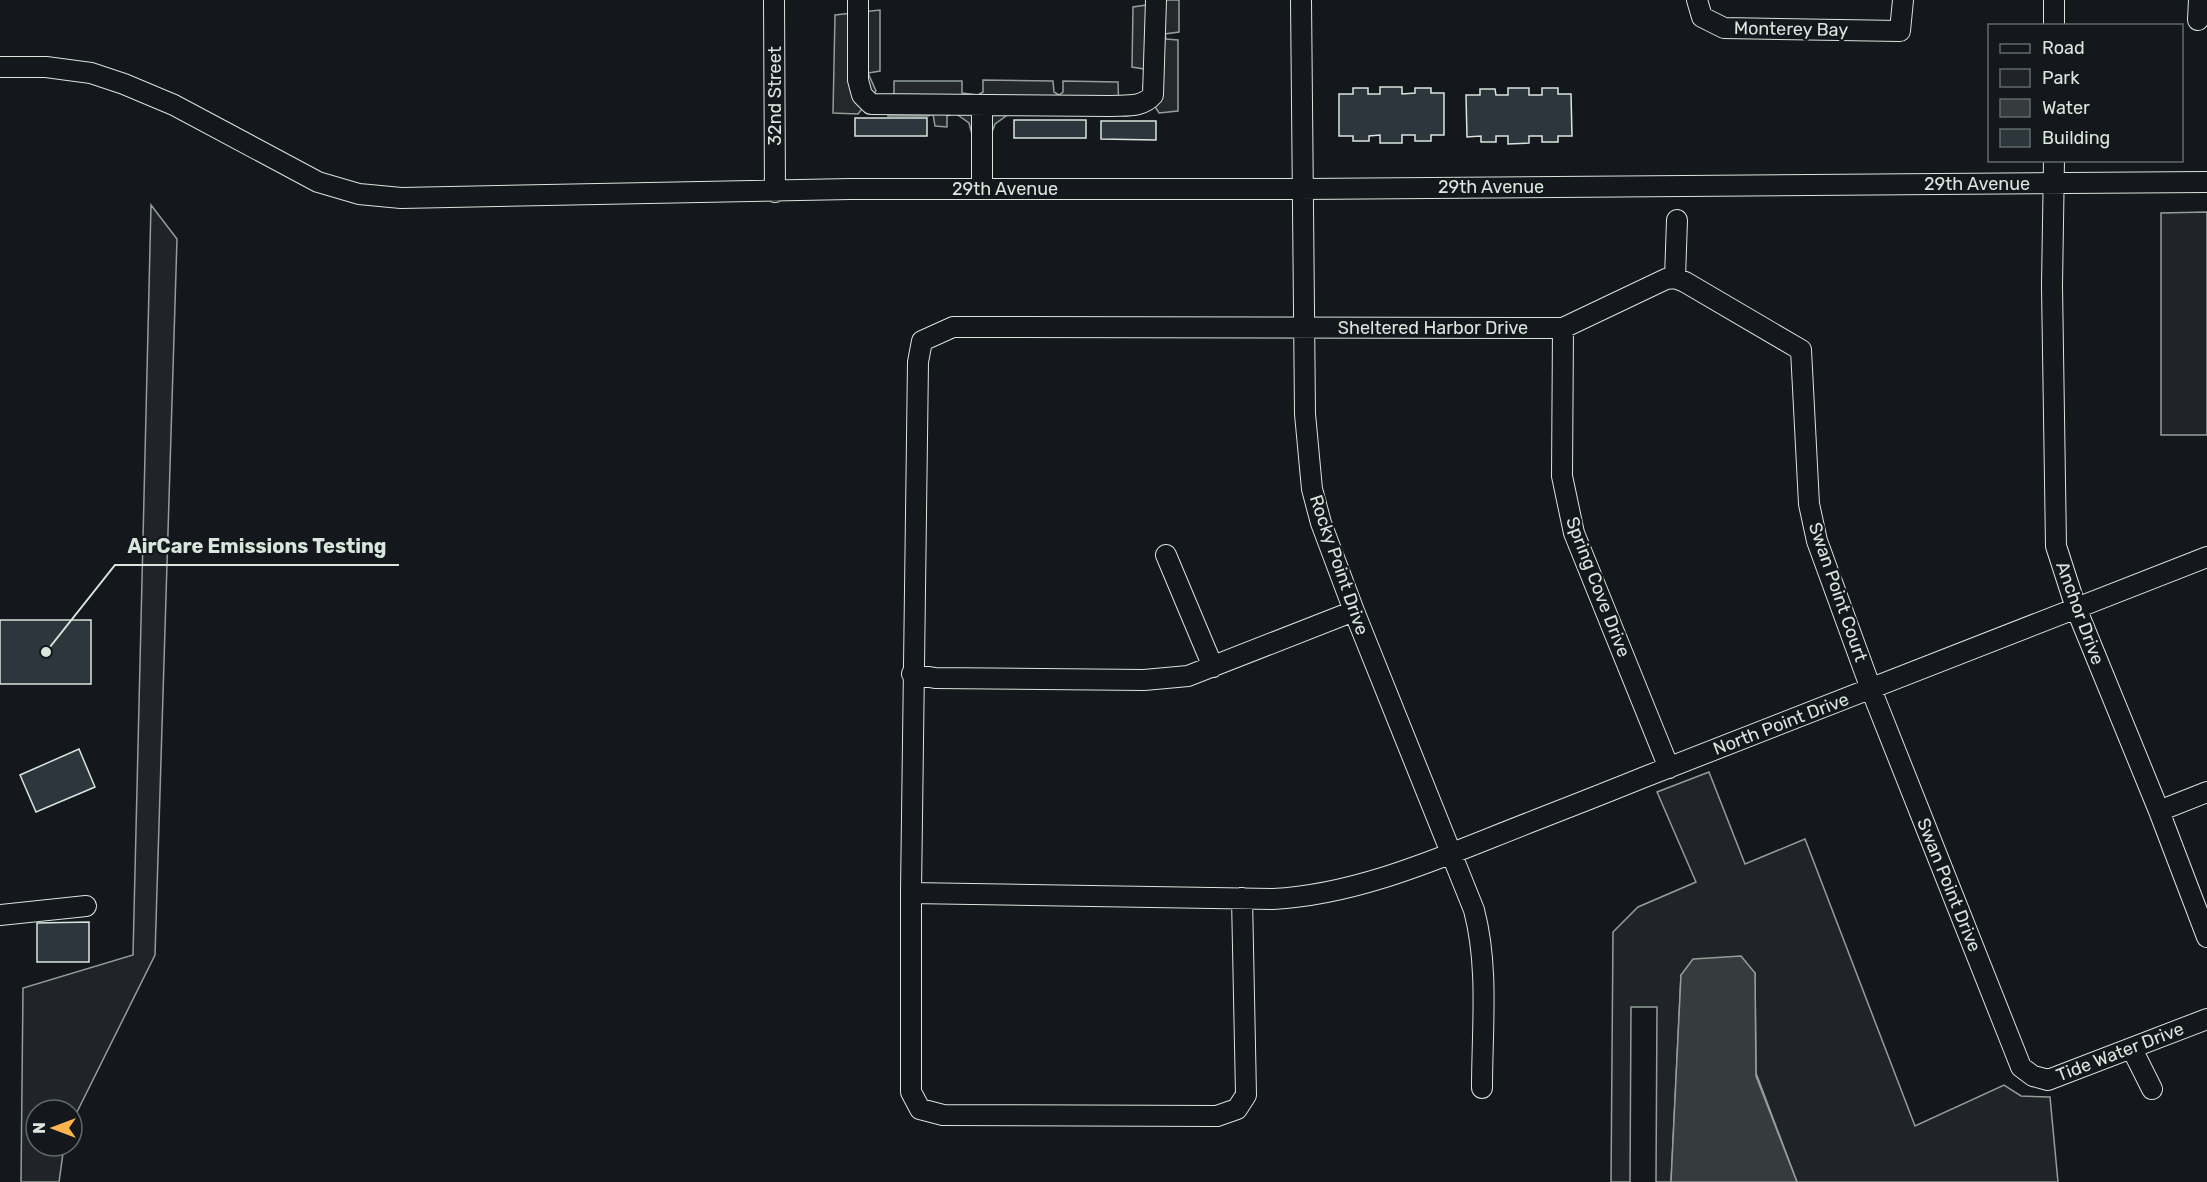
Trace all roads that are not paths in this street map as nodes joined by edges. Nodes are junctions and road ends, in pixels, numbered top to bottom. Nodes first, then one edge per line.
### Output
1 (774, 0) edge
2 (858, 0) edge
3 (1156, 0) edge
4 (1302, 0) edge
5 (1697, 0) edge
6 (1903, 0) edge
7 (2054, 0) edge
8 (2199, 0) edge
9 (2198, 20) dead end
10 (2054, 24) edge
11 (0, 67) edge
12 (982, 106) junction
13 (2054, 162) edge
14 (2207, 182) edge
15 (2055, 183) junction
16 (982, 189) junction
17 (1302, 189) junction
18 (776, 192) junction
19 (1677, 220) dead end
20 (1675, 278) junction
21 (1303, 328) junction
22 (1563, 328) junction
23 (1166, 555) dead end
24 (2207, 556) edge
25 (2076, 608) junction
26 (1354, 611) junction
27 (1213, 667) junction
28 (912, 674) junction
29 (1871, 689) junction
30 (1669, 768) junction
31 (2207, 792) edge
32 (2159, 811) junction
33 (1450, 854) junction
34 (911, 893) junction
35 (1242, 898) junction
36 (86, 906) dead end
37 (0, 915) edge
38 (2207, 937) edge
39 (2207, 1019) edge
40 (2132, 1049) junction
41 (2033, 1076) joint
42 (1482, 1089) dead end
43 (2152, 1089) dead end

1 - 18 street, 32nd Street
2 - 12 street
3 - 12 street
4 - 17 street, Rocky Point Drive
5 - 6 street, Monterey Bay
7 - 10 street
8 - 9 street
11 - 18 street, 29th Avenue
12 - 16 street
13 - 15 street, Anchor Drive
14 - 15 street, 29th Avenue
15 - 17 street, 29th Avenue
15 - 25 street, Anchor Drive
16 - 17 street, 29th Avenue
16 - 18 street, 29th Avenue
17 - 21 street, Rocky Point Drive
19 - 20 street
20 - 22 street
20 - 29 street, Swan Point Court
21 - 22 street, Sheltered Harbor Drive
21 - 26 street, Rocky Point Drive
21 - 28 street, Sheltered Harbor Drive
22 - 30 street, Spring Cove Drive
23 - 27 street
24 - 25 street, North Point Drive
25 - 29 street, North Point Drive
25 - 32 street, Anchor Drive
26 - 27 street
26 - 33 street, Rocky Point Drive
27 - 28 street
28 - 34 street
29 - 30 street, North Point Drive
29 - 41 street, Swan Point Drive
30 - 33 street, North Point Drive
31 - 32 street
32 - 38 street, Anchor Drive
33 - 35 street, North Point Drive
33 - 42 street, Rocky Point Drive
34 - 35 street, North Point Drive
34 - 35 street
36 - 37 street
39 - 40 street, Tide Water Drive
40 - 41 street, Tide Water Drive
40 - 43 street

